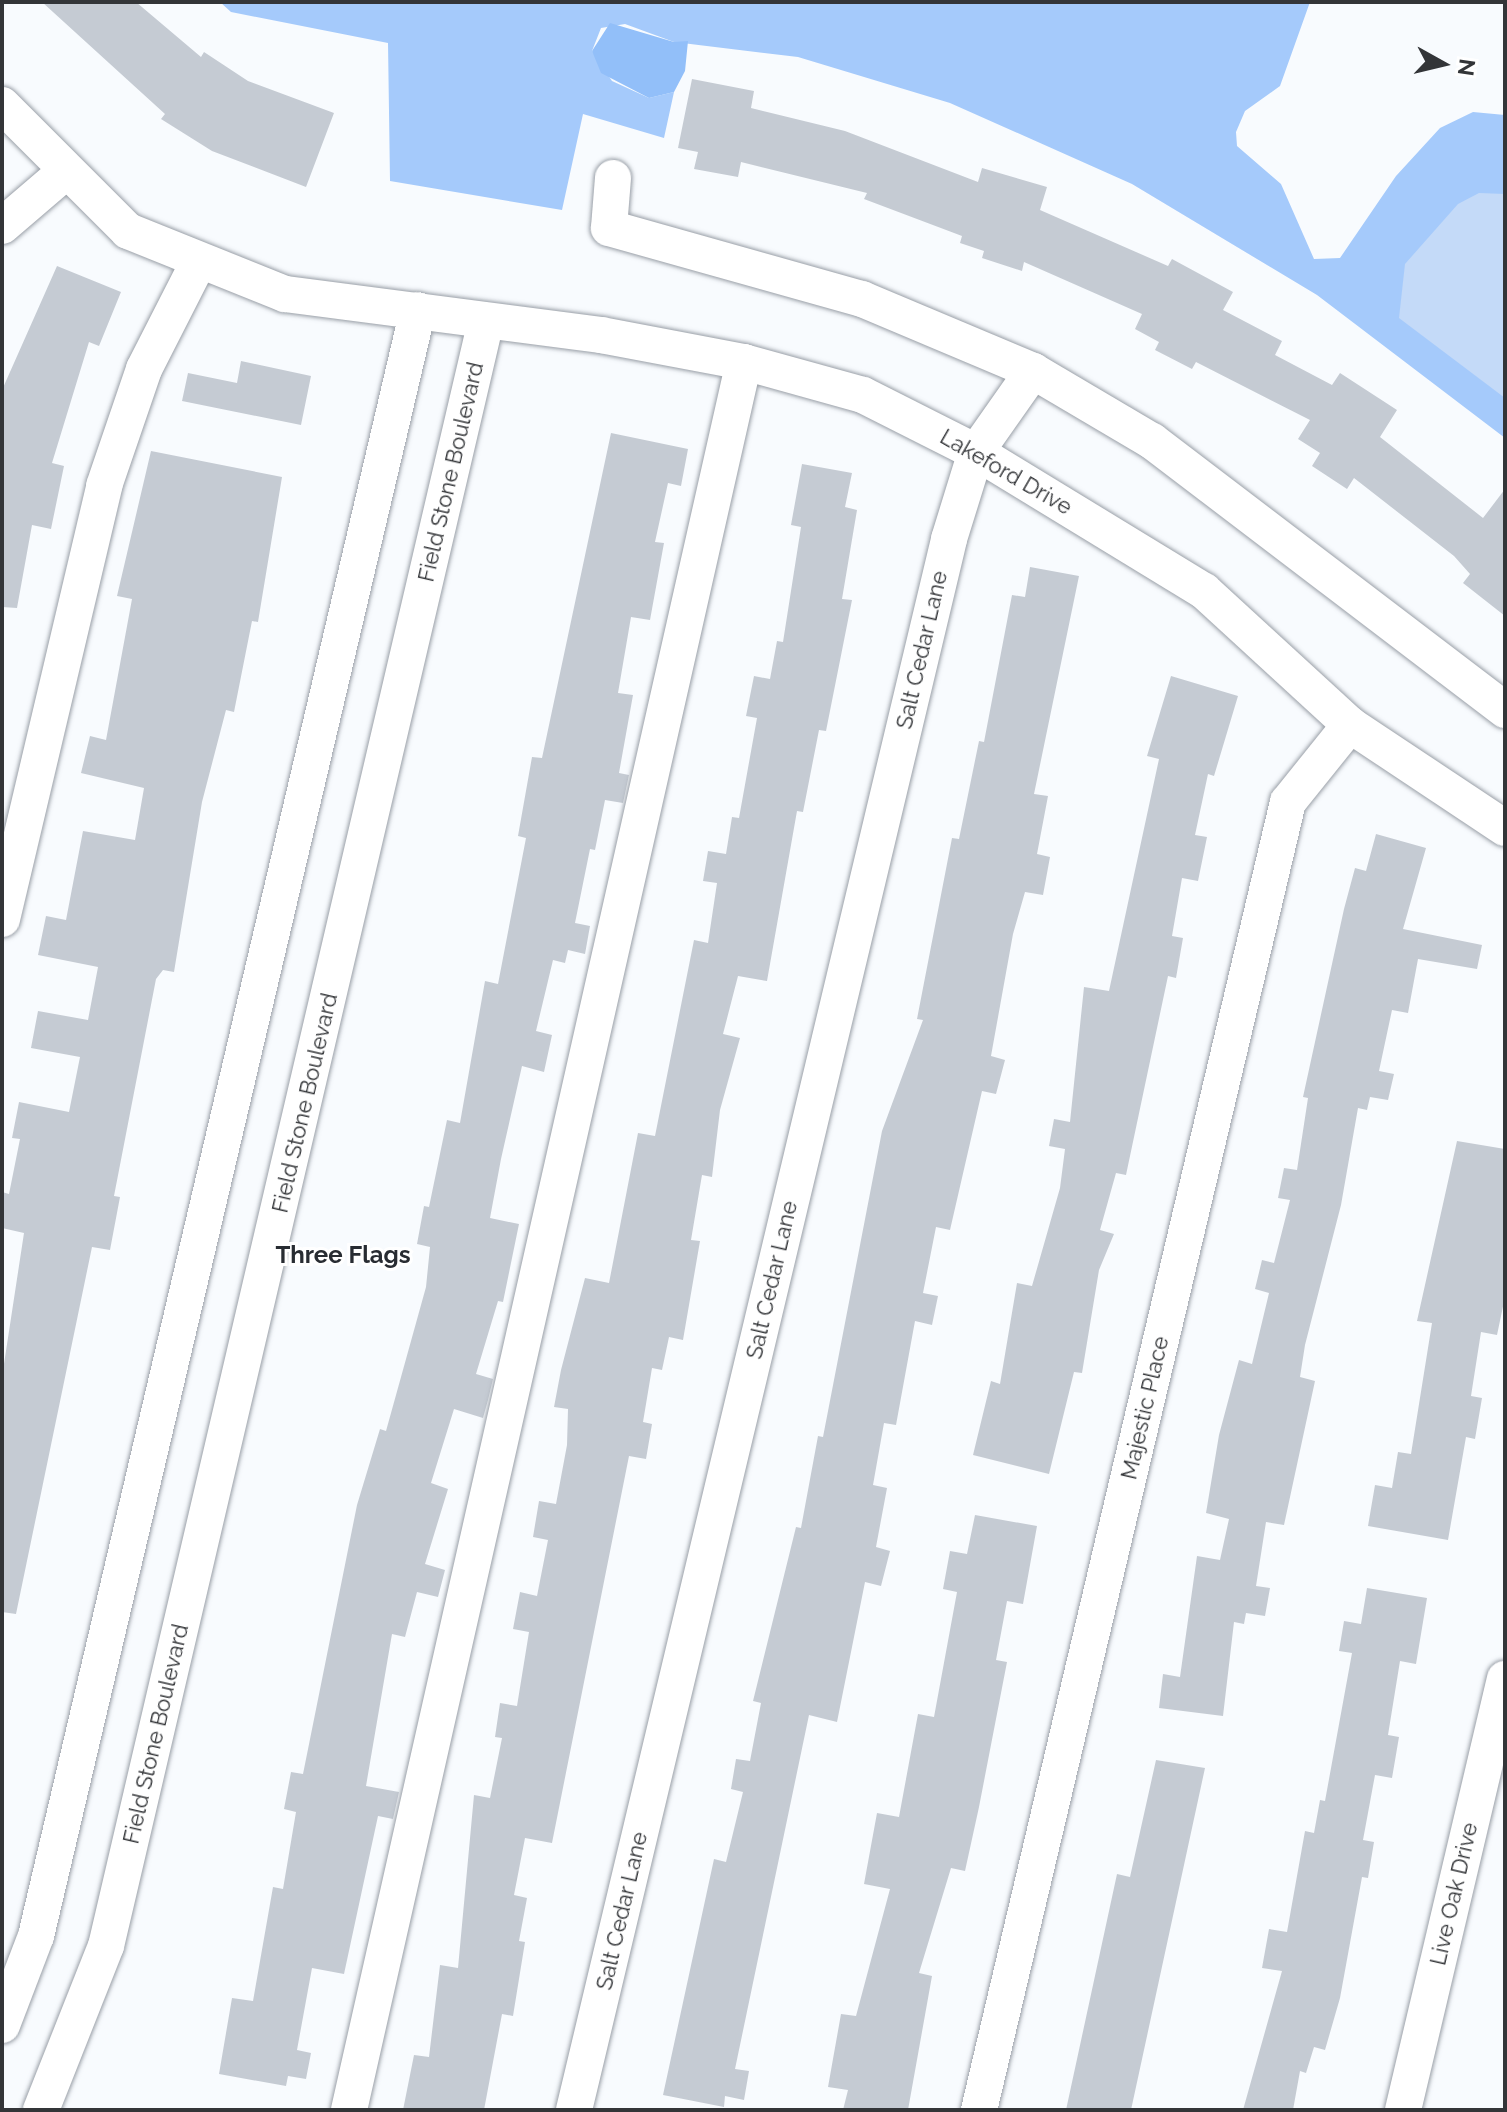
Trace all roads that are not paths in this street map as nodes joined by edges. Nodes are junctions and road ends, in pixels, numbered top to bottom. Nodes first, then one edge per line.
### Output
1 (2, 105) edge
2 (65, 172) junction
3 (613, 178) dead end
4 (2, 226) edge
5 (199, 261) junction
6 (418, 310) junction
7 (486, 321) junction
8 (744, 362) junction
9 (1033, 371) junction
10 (976, 452) junction
11 (1505, 710) edge
12 (1350, 725) junction
13 (1505, 828) edge
14 (2, 919) edge
15 (1505, 1679) edge
16 (2, 2025) edge
17 (41, 2110) edge
18 (349, 2110) edge
19 (574, 2110) edge
20 (979, 2110) edge
21 (1403, 2110) edge

1 - 2 street, Lakeford Drive
2 - 4 street
2 - 5 street, Lakeford Drive
3 - 9 street
5 - 6 street, Lakeford Drive
5 - 14 street
6 - 7 street, Lakeford Drive
6 - 16 street
7 - 8 street, Lakeford Drive
7 - 17 street, Field Stone Boulevard
8 - 10 street, Lakeford Drive
8 - 18 street
9 - 10 street, Salt Cedar Lane
9 - 11 street
10 - 12 street, Lakeford Drive
10 - 19 street, Salt Cedar Lane
12 - 13 street, Lakeford Drive
12 - 20 street, Majestic Place
15 - 21 street, Live Oak Drive

